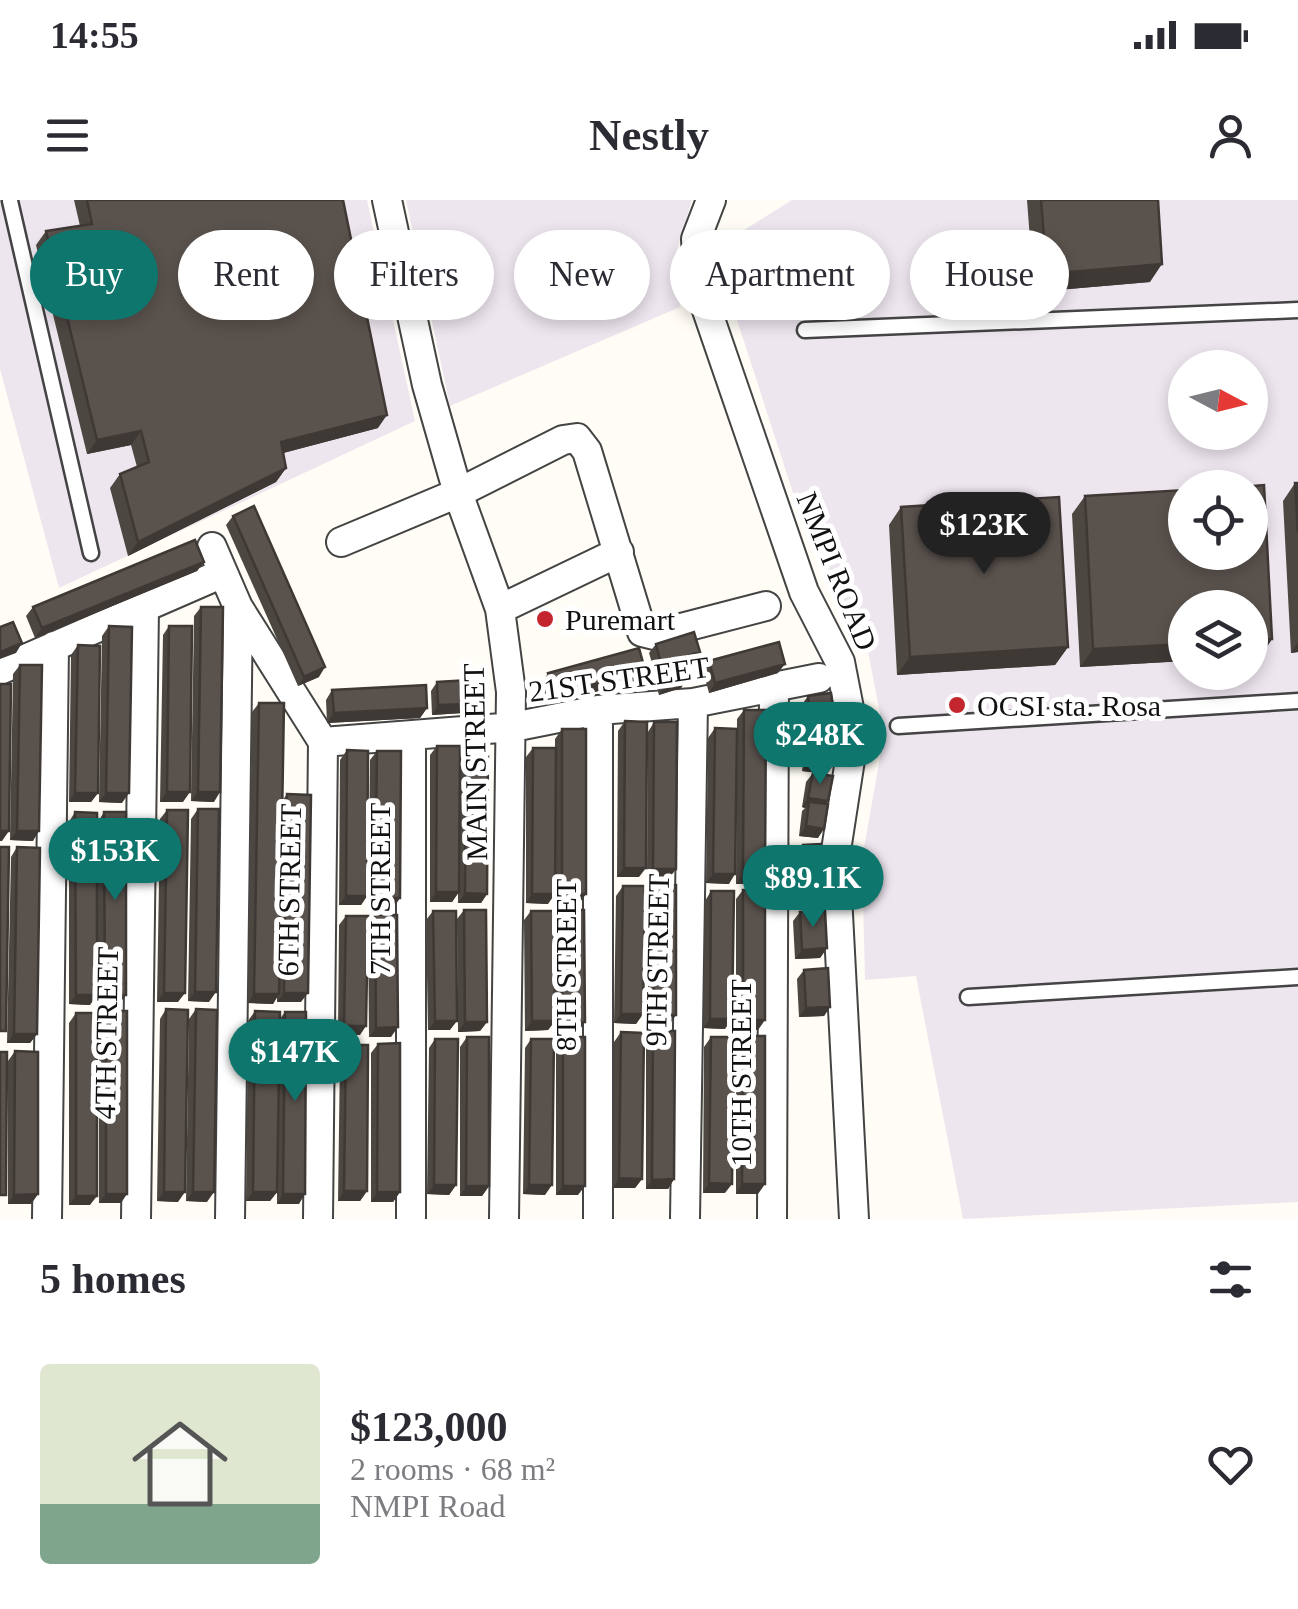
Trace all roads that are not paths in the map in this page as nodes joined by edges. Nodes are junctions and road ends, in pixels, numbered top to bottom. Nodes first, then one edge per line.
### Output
1 (11, 200) edge
2 (387, 200) edge
3 (711, 200) edge
4 (0, 205) edge
5 (1298, 310) edge
6 (805, 330) dead end
7 (458, 493) junction
8 (341, 542) dead end
9 (619, 552) junction
10 (91, 553) dead end
11 (766, 606) dead end
12 (238, 607) junction
13 (144, 608) junction
14 (500, 609) junction
15 (54, 646) junction
16 (0, 670) edge
17 (819, 678) dead end
18 (774, 687) junction
19 (1298, 701) edge
20 (693, 702) junction
21 (598, 710) junction
22 (898, 726) dead end
23 (513, 727) junction
24 (412, 738) junction
25 (323, 742) junction
26 (1298, 977) edge
27 (968, 996) dead end
28 (47, 1219) edge
29 (136, 1219) edge
30 (230, 1219) edge
31 (318, 1219) edge
32 (411, 1219) edge
33 (504, 1219) edge
34 (598, 1219) edge
35 (685, 1219) edge
36 (772, 1219) edge
37 (854, 1219) edge

1 - 4 lane
1 - 10 lane
2 - 7 street, MAIN STREET
3 - 37 street, NMPI ROAD
5 - 6 lane
7 - 8 street
7 - 9 street
7 - 14 street, MAIN STREET
9 - 11 street
9 - 14 street
12 - 13 street
12 - 25 street
12 - 30 street
13 - 15 street
13 - 29 street, 4TH STREET
14 - 23 street, MAIN STREET
15 - 16 street
15 - 28 street
17 - 18 street, 21ST STREET
18 - 20 street, 21ST STREET
18 - 36 street, 10TH STREET
19 - 22 lane
20 - 21 street, 21ST STREET
20 - 35 street, 9TH STREET
21 - 23 street, 21ST STREET
21 - 34 street, 8TH STREET
23 - 24 street, 21ST STREET
23 - 33 street, MAIN STREET
24 - 25 street, 21ST STREET
24 - 32 street, 7TH STREET
25 - 31 street, 6TH STREET
26 - 27 lane

